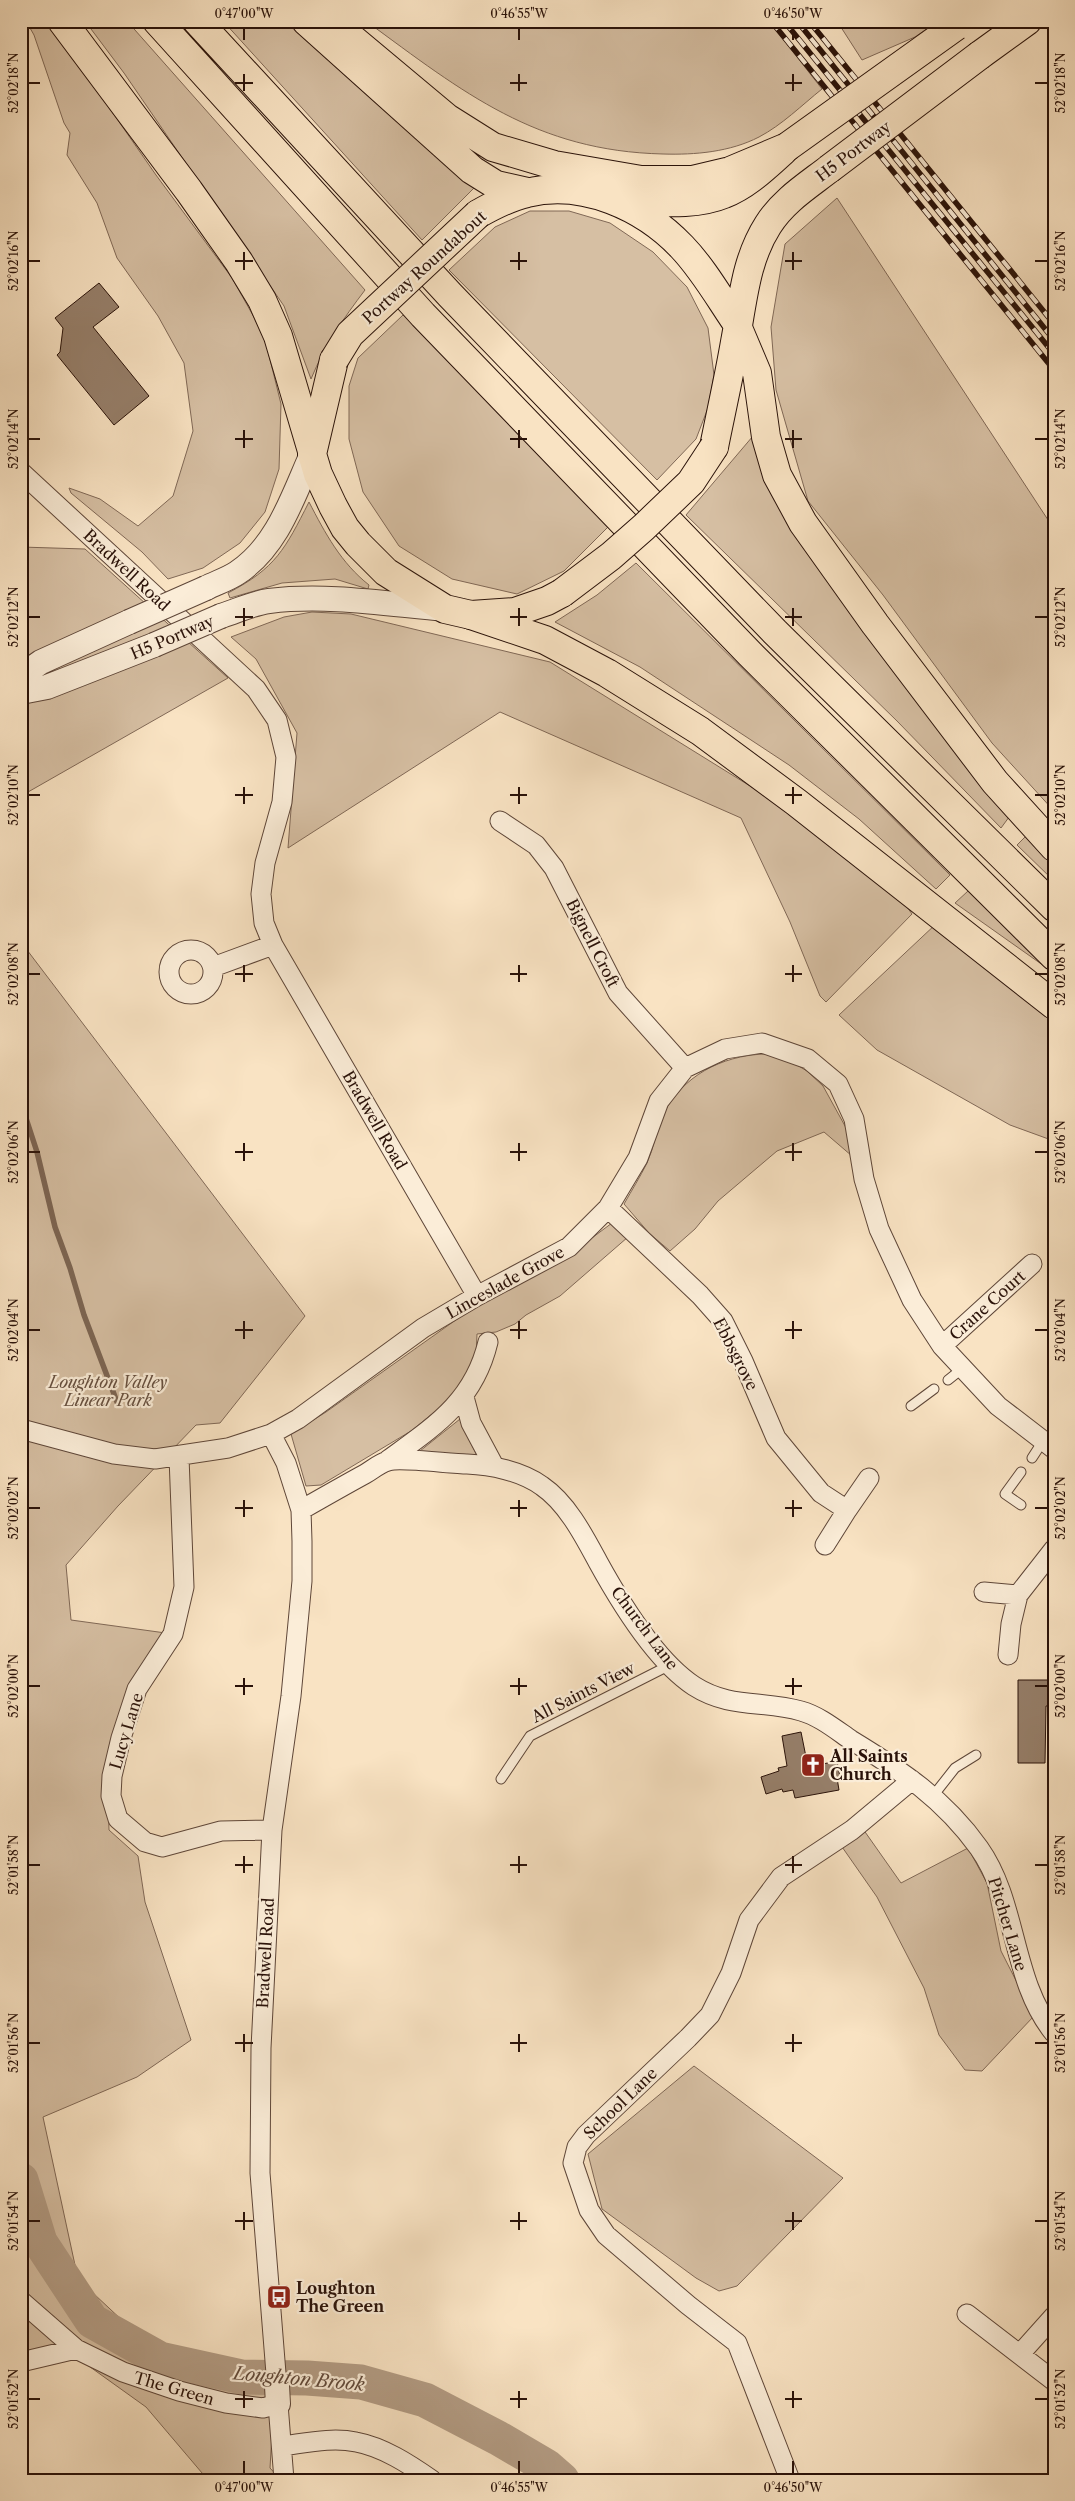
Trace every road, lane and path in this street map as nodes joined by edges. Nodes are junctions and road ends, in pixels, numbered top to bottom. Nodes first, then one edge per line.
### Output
1 (62, 21) edge
2 (157, 21) edge
3 (197, 21) edge
4 (306, 21) edge
5 (331, 21) edge
6 (1027, 21) edge
7 (960, 24) edge
8 (788, 147) junction
9 (527, 192) junction
10 (620, 201) junction
11 (738, 326) junction
12 (312, 453) junction
13 (21, 472) edge
14 (458, 612) junction
15 (21, 676) edge
16 (21, 692) edge
17 (500, 821) dead end
18 (1054, 847) edge
19 (1054, 907) edge
20 (273, 945) junction
21 (1054, 956) edge
22 (213, 967) dead end
23 (1054, 1005) edge
24 (685, 1068) junction
25 (608, 1208) junction
26 (1032, 1264) dead end
27 (477, 1296) junction
28 (488, 1342) dead end
29 (942, 1346) junction
30 (963, 1368) junction
31 (948, 1380) dead end
32 (934, 1389) dead end
33 (464, 1397) junction
34 (911, 1406) dead end
35 (30, 1432) edge
36 (270, 1434) junction
37 (1048, 1445) edge
38 (179, 1457) junction
39 (1032, 1458) dead end
40 (388, 1460) junction
41 (494, 1466) junction
42 (1021, 1472) dead end
43 (869, 1478) dead end
44 (1021, 1505) dead end
45 (301, 1510) junction
46 (847, 1510) junction
47 (825, 1545) dead end
48 (1054, 1549) edge
49 (984, 1592) dead end
50 (1018, 1595) junction
51 (1008, 1654) dead end
52 (670, 1665) junction
53 (976, 1755) dead end
54 (501, 1779) dead end
55 (912, 1780) junction
56 (934, 1796) junction
57 (272, 1830) junction
58 (1054, 2033) edge
59 (21, 2301) edge
60 (967, 2314) dead end
61 (1054, 2316) edge
62 (76, 2349) junction
63 (1020, 2354) junction
64 (21, 2362) edge
65 (1054, 2381) edge
66 (277, 2385) junction
67 (282, 2446) junction
68 (284, 2480) edge
69 (432, 2480) edge
70 (790, 2480) edge

1 - 12 main road
2 - 21 main road
3 - 19 main road
4 - 9 main road
5 - 8 main road
6 - 11 main road, H5 Portway, bridge
7 - 8 main road, bridge
8 - 10 main road
9 - 10 main road, Portway Roundabout
9 - 12 main road, Portway Roundabout, bridge
10 - 11 main road, Portway Roundabout
11 - 14 main road, bridge
11 - 18 main road, Portway Roundabout
12 - 14 main road
12 - 15 street, H5 Portway, bridge
13 - 20 street, Bradwell Road
14 - 16 street, H5 Portway, bridge
14 - 23 main road
17 - 24 street, Bignell Croft
20 - 22 street
20 - 27 street, Bradwell Road
24 - 25 street, Linceslade Grove
24 - 29 street, Linceslade Grove
25 - 27 street, Linceslade Grove
25 - 46 street, Ebbsgrove
26 - 29 street, Crane Court
27 - 36 street, Linceslade Grove
28 - 33 street
29 - 30 street, Linceslade Grove
30 - 31 lane
30 - 37 street, Linceslade Grove
32 - 34 lane
33 - 40 street
33 - 41 street
35 - 38 street, Linceslade Grove
36 - 38 street, Linceslade Grove
36 - 45 street, Bradwell Road
37 - 39 lane
38 - 57 street, Lucy Lane
40 - 41 street, Church Lane
40 - 45 street
41 - 52 street, Church Lane
42 - 44 lane
43 - 46 street
45 - 57 street, Bradwell Road
46 - 47 street
48 - 50 street
49 - 50 street
50 - 51 street
52 - 54 lane, All Saints View
52 - 55 street, Church Lane
53 - 56 lane
55 - 56 street, Pitcher Lane
55 - 70 street, School Lane
56 - 58 street, Pitcher Lane
57 - 66 street, Bradwell Road
59 - 62 street, The Green
60 - 63 street
61 - 63 street
62 - 64 street
62 - 66 street, The Green
63 - 65 street
66 - 67 street, Bradwell Road
67 - 68 street, Bradwell Road
67 - 69 street

